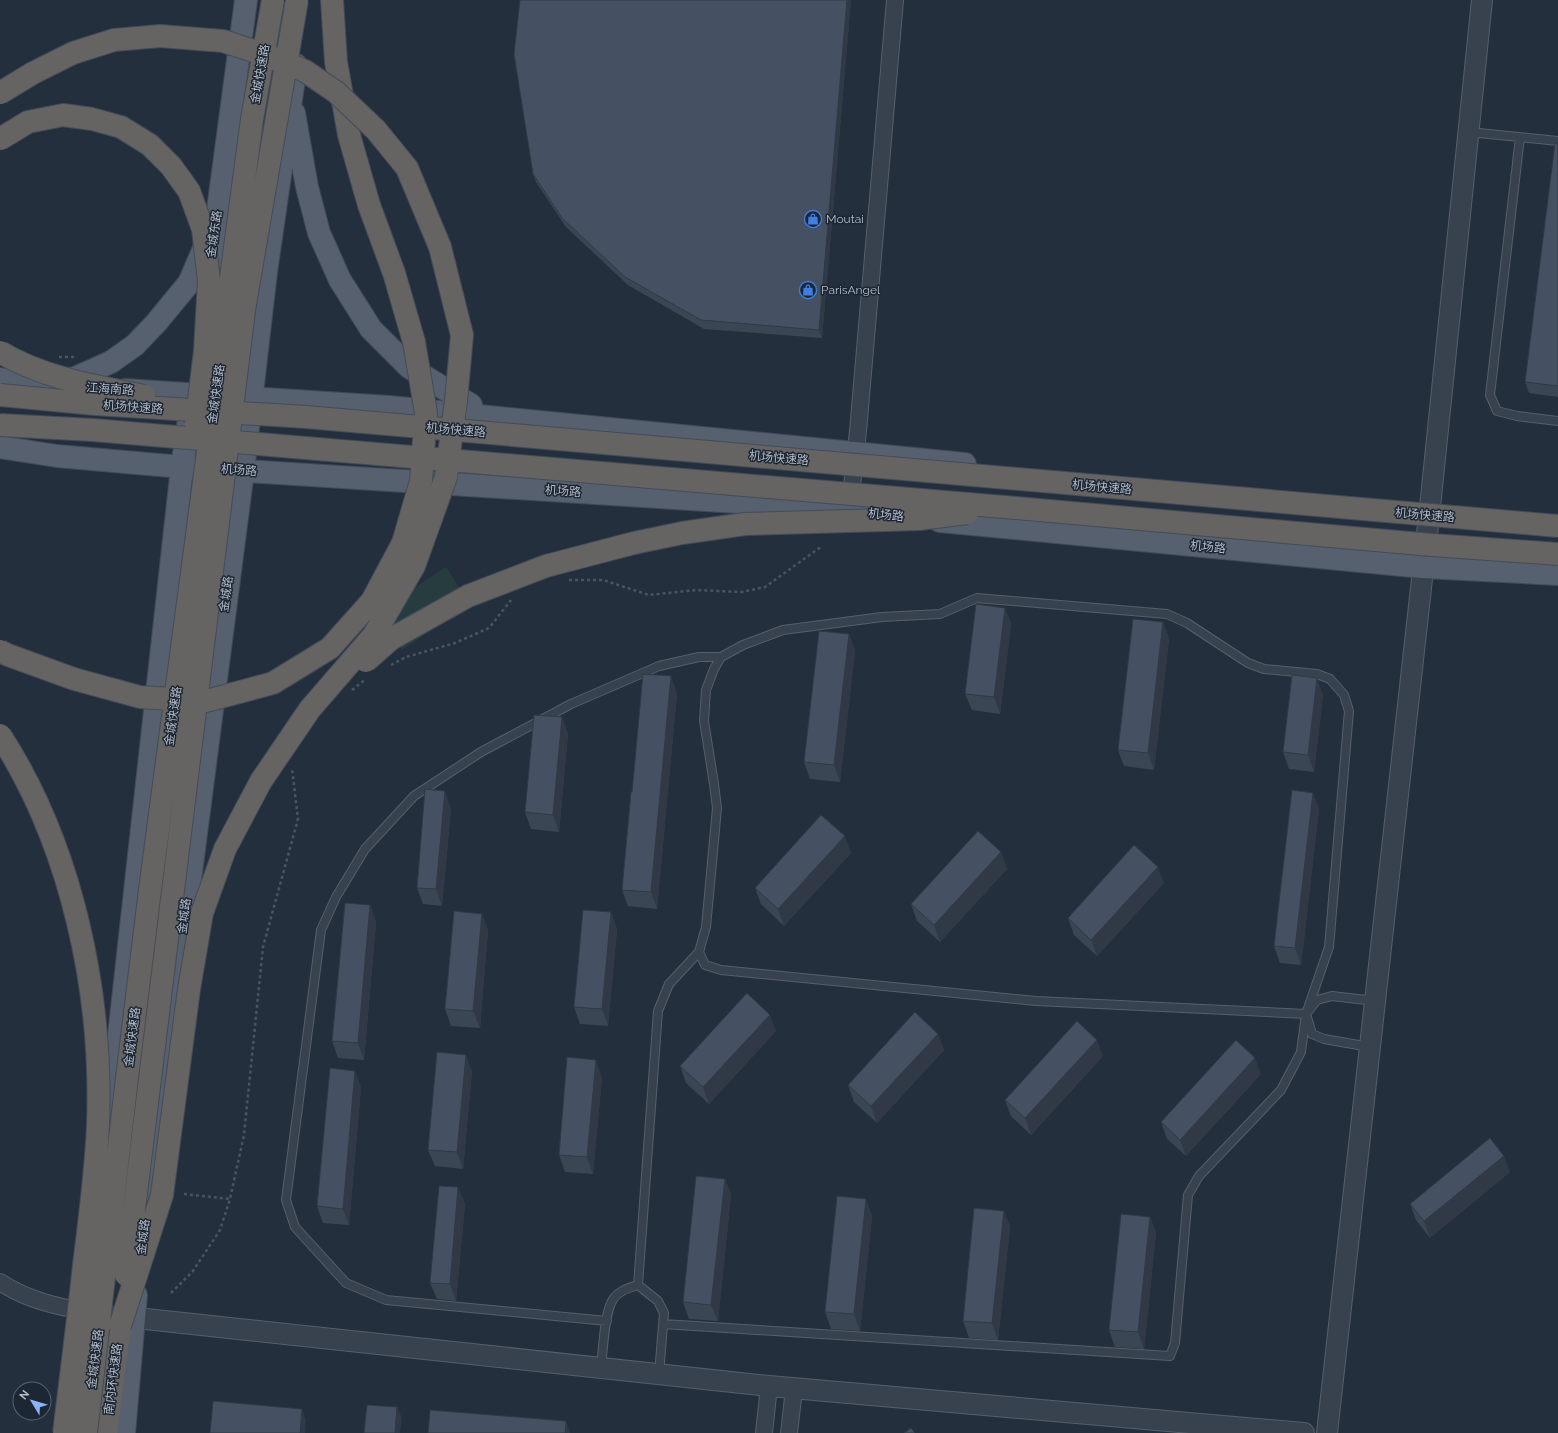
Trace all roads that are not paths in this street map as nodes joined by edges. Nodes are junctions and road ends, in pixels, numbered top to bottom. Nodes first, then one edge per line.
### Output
1 (246, 0) edge
2 (273, 0) edge
3 (297, 0) edge
4 (306, 0) edge
5 (332, 0) edge
6 (895, 0) edge
7 (1482, 0) edge
8 (0, 93) edge
9 (291, 100) junction
10 (1469, 132) junction
11 (1520, 137) junction
12 (0, 139) edge
13 (1558, 141) edge
14 (216, 219) junction
15 (0, 352) edge
16 (0, 379) edge
17 (47, 385) junction
18 (0, 395) edge
19 (193, 395) junction
20 (251, 399) junction
21 (306, 417) junction
22 (501, 418) junction
23 (1558, 420) edge
24 (0, 425) edge
25 (0, 447) edge
26 (856, 453) junction
27 (182, 467) junction
28 (243, 471) junction
29 (1430, 507) junction
30 (1016, 508) junction
31 (849, 512) junction
32 (1558, 517) edge
33 (1558, 526) edge
34 (1558, 554) edge
35 (1423, 567) junction
36 (1558, 574) edge
37 (0, 651) edge
38 (721, 657) junction
39 (310, 709) junction
40 (0, 735) edge
41 (150, 890) junction
42 (699, 952) junction
43 (1375, 1001) junction
44 (1306, 1014) junction
45 (1370, 1047) junction
46 (0, 1282) edge
47 (638, 1285) junction
48 (89, 1312) junction
49 (607, 1321) junction
50 (126, 1322) junction
51 (663, 1324) junction
52 (601, 1368) junction
53 (659, 1374) junction
54 (769, 1386) junction
55 (794, 1389) junction
56 (64, 1433) edge
57 (74, 1433) edge
58 (86, 1433) edge
59 (106, 1433) edge
60 (124, 1433) edge
61 (764, 1433) edge
62 (789, 1433) edge
63 (1304, 1433) edge
64 (1327, 1433) edge

1 - 14 main road, 金城东路
2 - 41 highway, 金城快速路, bridge
3 - 50 highway, 金城快速路, bridge
4 - 9 main road
5 - 37 highway, bridge
6 - 26 street
7 - 10 street
8 - 39 highway, bridge
9 - 20 main road
9 - 22 main road
10 - 11 lane
10 - 29 street
11 - 13 lane
11 - 23 lane
12 - 41 highway, bridge
14 - 17 main road
14 - 19 main road, 金城东路
15 - 21 highway, bridge
16 - 17 main road, 江海南路
17 - 19 main road, 江海南路
18 - 21 highway, 机场快速路, bridge
19 - 20 main road, 江海南路
19 - 27 main road, 金城东路
20 - 22 main road, 江海南路
20 - 28 main road, 金城路
21 - 33 highway, 机场快速路, bridge
22 - 26 main road, 江海南路
24 - 30 highway, bridge
25 - 27 main road
26 - 29 main road, 江海南路
26 - 31 street
27 - 28 main road, 机场路
27 - 48 main road
28 - 31 main road, 机场路
28 - 50 main road, 金城路
29 - 32 main road, 江海南路
29 - 35 street
30 - 34 highway, bridge
30 - 39 highway, bridge
31 - 35 main road, 机场路
35 - 36 main road, 机场路
35 - 43 street
38 - 42 lane
38 - 44 lane
38 - 49 lane
39 - 50 highway, bridge
40 - 56 highway, bridge
41 - 58 highway, 金城快速路, bridge
42 - 44 lane
42 - 47 lane
43 - 44 lane
43 - 45 street
44 - 45 lane
44 - 51 lane
45 - 64 street
46 - 48 street
47 - 49 lane
47 - 51 lane
48 - 50 street
48 - 57 main road
49 - 52 lane
50 - 52 street
50 - 59 highway, 南内环快速路
50 - 60 main road, 金城路
51 - 53 lane
52 - 53 street
53 - 54 street
54 - 55 street
54 - 61 street
55 - 62 street
55 - 63 street

